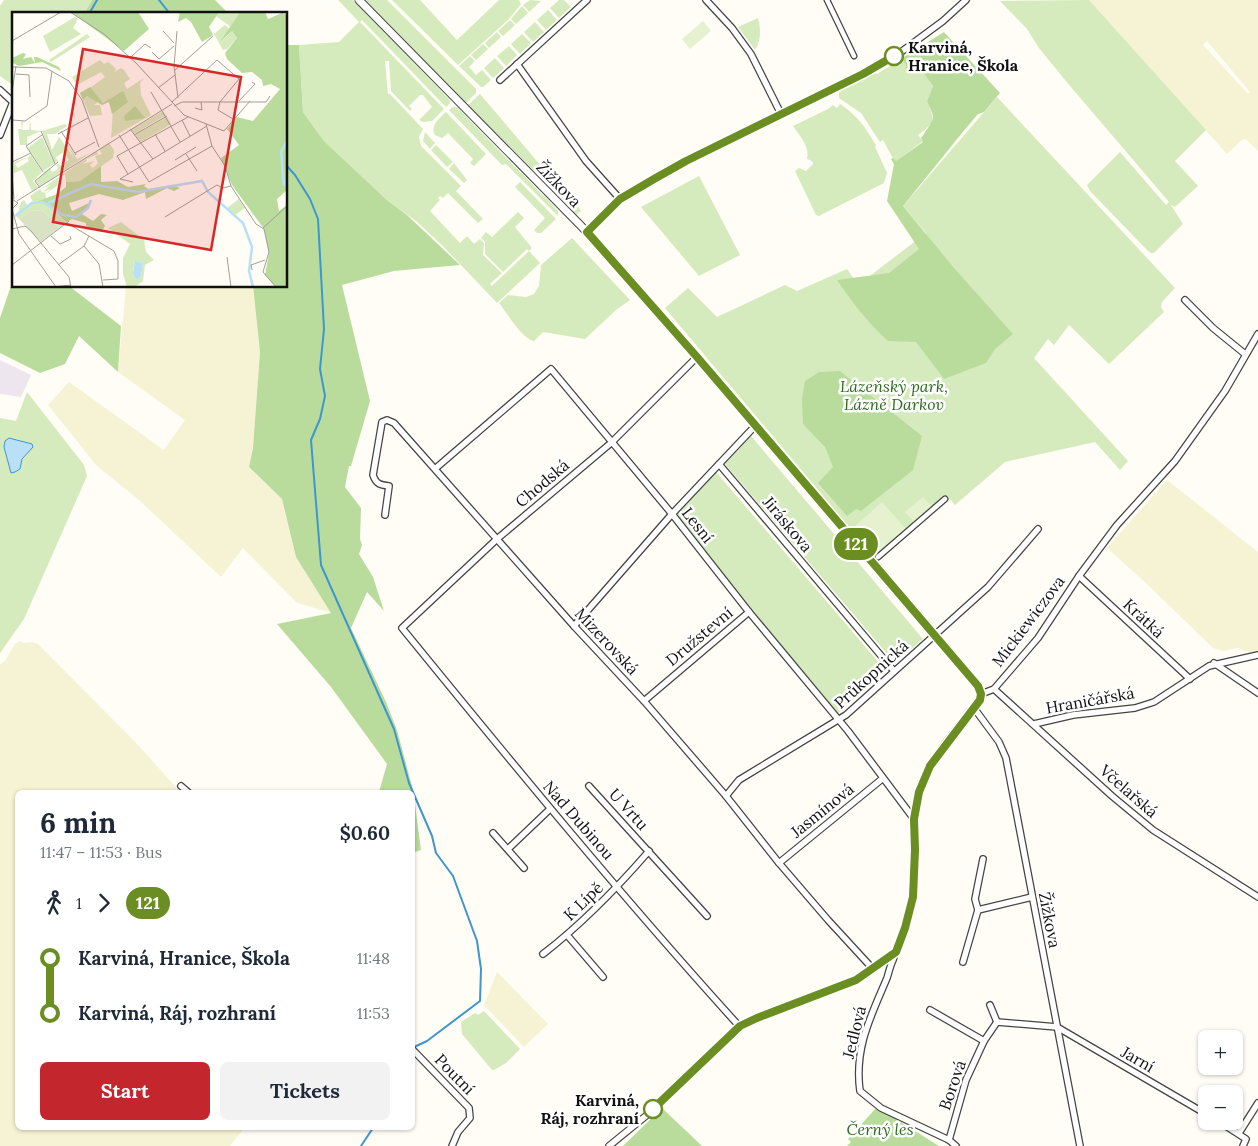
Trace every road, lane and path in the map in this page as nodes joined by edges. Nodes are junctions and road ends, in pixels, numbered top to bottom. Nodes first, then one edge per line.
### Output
1 (359, 0) edge
2 (587, 0) edge
3 (706, 0) edge
4 (827, 0) edge
5 (966, 0) edge
6 (854, 56) dead end
7 (517, 64) junction
8 (500, 80) dead end
9 (0, 90) edge
10 (12, 101) edge
11 (12, 105) edge
12 (782, 114) junction
13 (0, 135) edge
14 (620, 199) junction
15 (587, 232) junction
16 (1185, 300) dead end
17 (1258, 334) edge
18 (1256, 342) edge
19 (1246, 354) junction
20 (697, 357) junction
21 (755, 426) junction
22 (611, 443) junction
23 (718, 464) junction
24 (436, 468) junction
25 (946, 499) dead end
26 (672, 514) junction
27 (385, 515) dead end
28 (1038, 529) dead end
29 (497, 539) junction
30 (878, 557) dead end
31 (1079, 576) junction
32 (749, 612) junction
33 (574, 626) junction
34 (402, 628) joint
35 (934, 635) junction
36 (1258, 655) edge
37 (1214, 663) junction
38 (894, 671) junction
39 (1190, 679) junction
40 (994, 689) junction
41 (1258, 693) edge
42 (981, 694) junction
43 (644, 701) junction
44 (974, 708) junction
45 (838, 721) junction
46 (1034, 724) junction
47 (882, 779) junction
48 (181, 786) dead end
49 (590, 786) dead end
50 (186, 790) edge
51 (726, 796) junction
52 (550, 809) junction
53 (914, 819) junction
54 (493, 832) dead end
55 (508, 849) junction
56 (649, 851) junction
57 (984, 859) dead end
58 (779, 863) junction
59 (524, 868) dead end
60 (618, 887) junction
61 (1032, 897) junction
62 (1258, 897) edge
63 (978, 910) junction
64 (707, 916) dead end
65 (567, 935) junction
66 (896, 952) junction
67 (543, 954) dead end
68 (963, 962) dead end
69 (873, 969) junction
70 (603, 977) dead end
71 (990, 1005) dead end
72 (930, 1010) dead end
73 (997, 1022) junction
74 (740, 1026) junction
75 (1057, 1027) junction
76 (984, 1041) junction
77 (415, 1052) edge
78 (1258, 1103) edge
79 (1198, 1109) edge
80 (1234, 1130) edge
81 (1239, 1133) junction
82 (949, 1140) junction
83 (452, 1146) edge
84 (609, 1146) edge
85 (956, 1146) edge
86 (1080, 1146) edge
87 (1243, 1146) edge

1 - 15 street, Žižkova
2 - 7 street
3 - 12 street
4 - 6 street
5 - 12 street
7 - 8 street
7 - 14 street
9 - 10 street
11 - 13 street
12 - 14 street
14 - 15 street
15 - 20 street, Žižkova
16 - 19 street
17 - 18 street, Mickiewiczova
18 - 19 street, Mickiewiczova
19 - 31 street, Mickiewiczova
20 - 21 street, Žižkova
20 - 22 street, Chodská
21 - 23 street
21 - 35 street, Žižkova
22 - 24 street, Lesní
22 - 26 street, Lesní
22 - 29 street, Chodská
23 - 26 street
23 - 38 street, Jiráskova
24 - 27 street, Mizerovská
24 - 29 street, Mizerovská
25 - 30 street
26 - 32 street, Lesní
26 - 33 street
28 - 35 street, Průkopnická
29 - 33 street, Mizerovská
29 - 34 street, Chodská
31 - 39 street, Krátká
31 - 40 street, Mickiewiczova
32 - 43 street, Družstevní
32 - 45 street, Lesní
33 - 43 street, Mizerovská
34 - 52 street, Nad Dubinou
35 - 38 street, Průkopnická
35 - 42 street, Žižkova
36 - 37 street, Hraničářská
37 - 39 street, Hraničářská
37 - 41 street
38 - 45 street, Průkopnická
39 - 46 street, Hraničářská
40 - 42 street, Mickiewiczova
40 - 46 street, Včelařská
42 - 44 street
43 - 51 street, Mizerovská
44 - 53 street
44 - 61 street, Žižkova
45 - 47 street, Lesní
45 - 51 street, Průkopnická
46 - 62 street, Včelařská
47 - 53 street, Lesní
47 - 58 street, Jasmínová
48 - 50 street
49 - 56 street, U Vrtu
51 - 58 street, Mizerovská
52 - 55 street
52 - 60 street, Nad Dubinou
53 - 66 street
54 - 55 street
55 - 59 street
56 - 60 street, U Vrtu
56 - 64 street, U Vrtu
57 - 63 street
58 - 69 street, Mizerovská
60 - 65 street, K Lípě
60 - 74 street, Nad Dubinou
61 - 63 street
61 - 75 street, Žižkova
63 - 68 street
65 - 67 street, K Lípě
65 - 70 street, K Lípě
66 - 69 street
66 - 82 street, Jedlová
69 - 74 street
71 - 73 street
72 - 76 street
73 - 75 street
73 - 76 street, Borová
74 - 84 street
75 - 79 street, Jarní
75 - 86 street, Žižkova
76 - 82 street, Borová
77 - 83 street, Poutní
78 - 81 street
80 - 81 street
81 - 87 street
82 - 85 street, Jedlová

